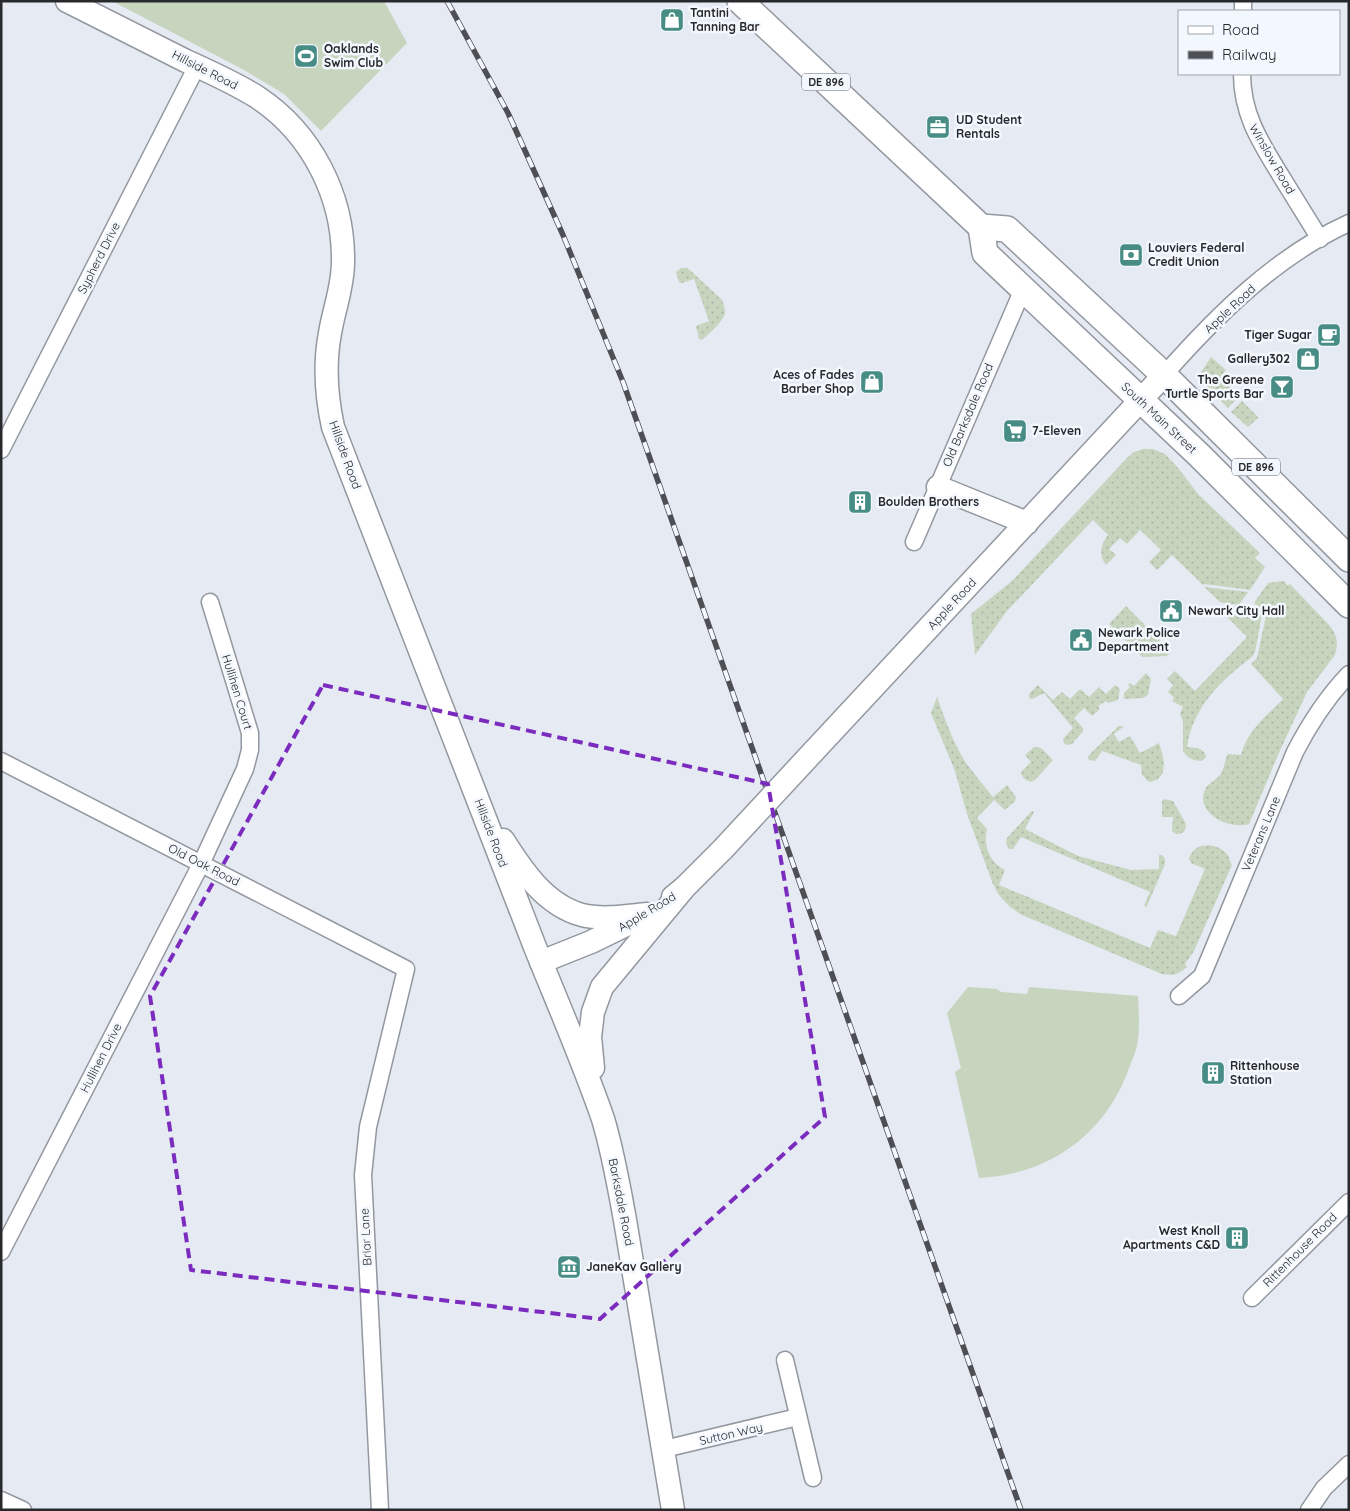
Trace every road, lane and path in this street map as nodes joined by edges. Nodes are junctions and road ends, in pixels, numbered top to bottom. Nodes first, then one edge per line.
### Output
1 (67, 1) edge
2 (740, 1) edge
3 (197, 66) junction
4 (1242, 75) edge
5 (1349, 223) edge
6 (981, 227) junction
7 (1320, 239) junction
8 (1023, 289) junction
9 (1164, 375) junction
10 (1141, 400) junction
11 (1, 450) edge
12 (938, 487) junction
13 (1027, 523) junction
14 (914, 542) dead end
15 (1349, 559) edge
16 (210, 602) dead end
17 (1349, 605) edge
18 (1349, 674) edge
19 (1, 761) edge
20 (480, 806) junction
21 (201, 864) junction
22 (684, 888) junction
23 (647, 914) junction
24 (541, 962) junction
25 (406, 969) joint
26 (1179, 996) dead end
27 (603, 1120) junction
28 (1349, 1202) edge
29 (1, 1252) edge
30 (1252, 1298) dead end
31 (785, 1360) dead end
32 (798, 1418) junction
33 (664, 1449) junction
34 (1349, 1464) edge
35 (813, 1478) dead end
36 (1, 1500) edge
37 (23, 1510) edge
38 (380, 1510) edge
39 (673, 1510) edge
40 (1309, 1510) edge

1 - 3 street, Hillside Road
2 - 6 main road, DE 896
3 - 11 street, Sypherd Drive
3 - 20 street, Hillside Road
4 - 7 street, Winslow Road
5 - 7 street, Apple Road
6 - 8 main road, South Main Street / DE 896
6 - 9 main road, DE 896
7 - 9 street, Apple Road
8 - 10 main road, South Main Street / DE 896
8 - 12 street, Old Barksdale Road
9 - 10 street, Apple Road
9 - 15 main road, DE 896
10 - 13 street, Apple Road
10 - 17 main road, South Main Street / DE 896
12 - 13 street
12 - 14 street, Old Barksdale Road
13 - 22 street, Apple Road, bridge
16 - 21 street, Hullihen Court
18 - 26 street, Veterans Lane
19 - 21 street, Old Oak Road
20 - 23 street
20 - 24 street, Hillside Road
21 - 25 street, Old Oak Road
21 - 29 street, Hullihen Drive
22 - 23 street, Apple Road
22 - 27 street
23 - 24 street, Apple Road
24 - 27 street, Barksdale Road
25 - 38 street, Briar Lane
27 - 33 street, Barksdale Road
28 - 30 street, Rittenhouse Road
31 - 32 street
32 - 33 street, Sutton Way
32 - 35 street
33 - 39 street, Barksdale Road
34 - 40 street
36 - 37 street

